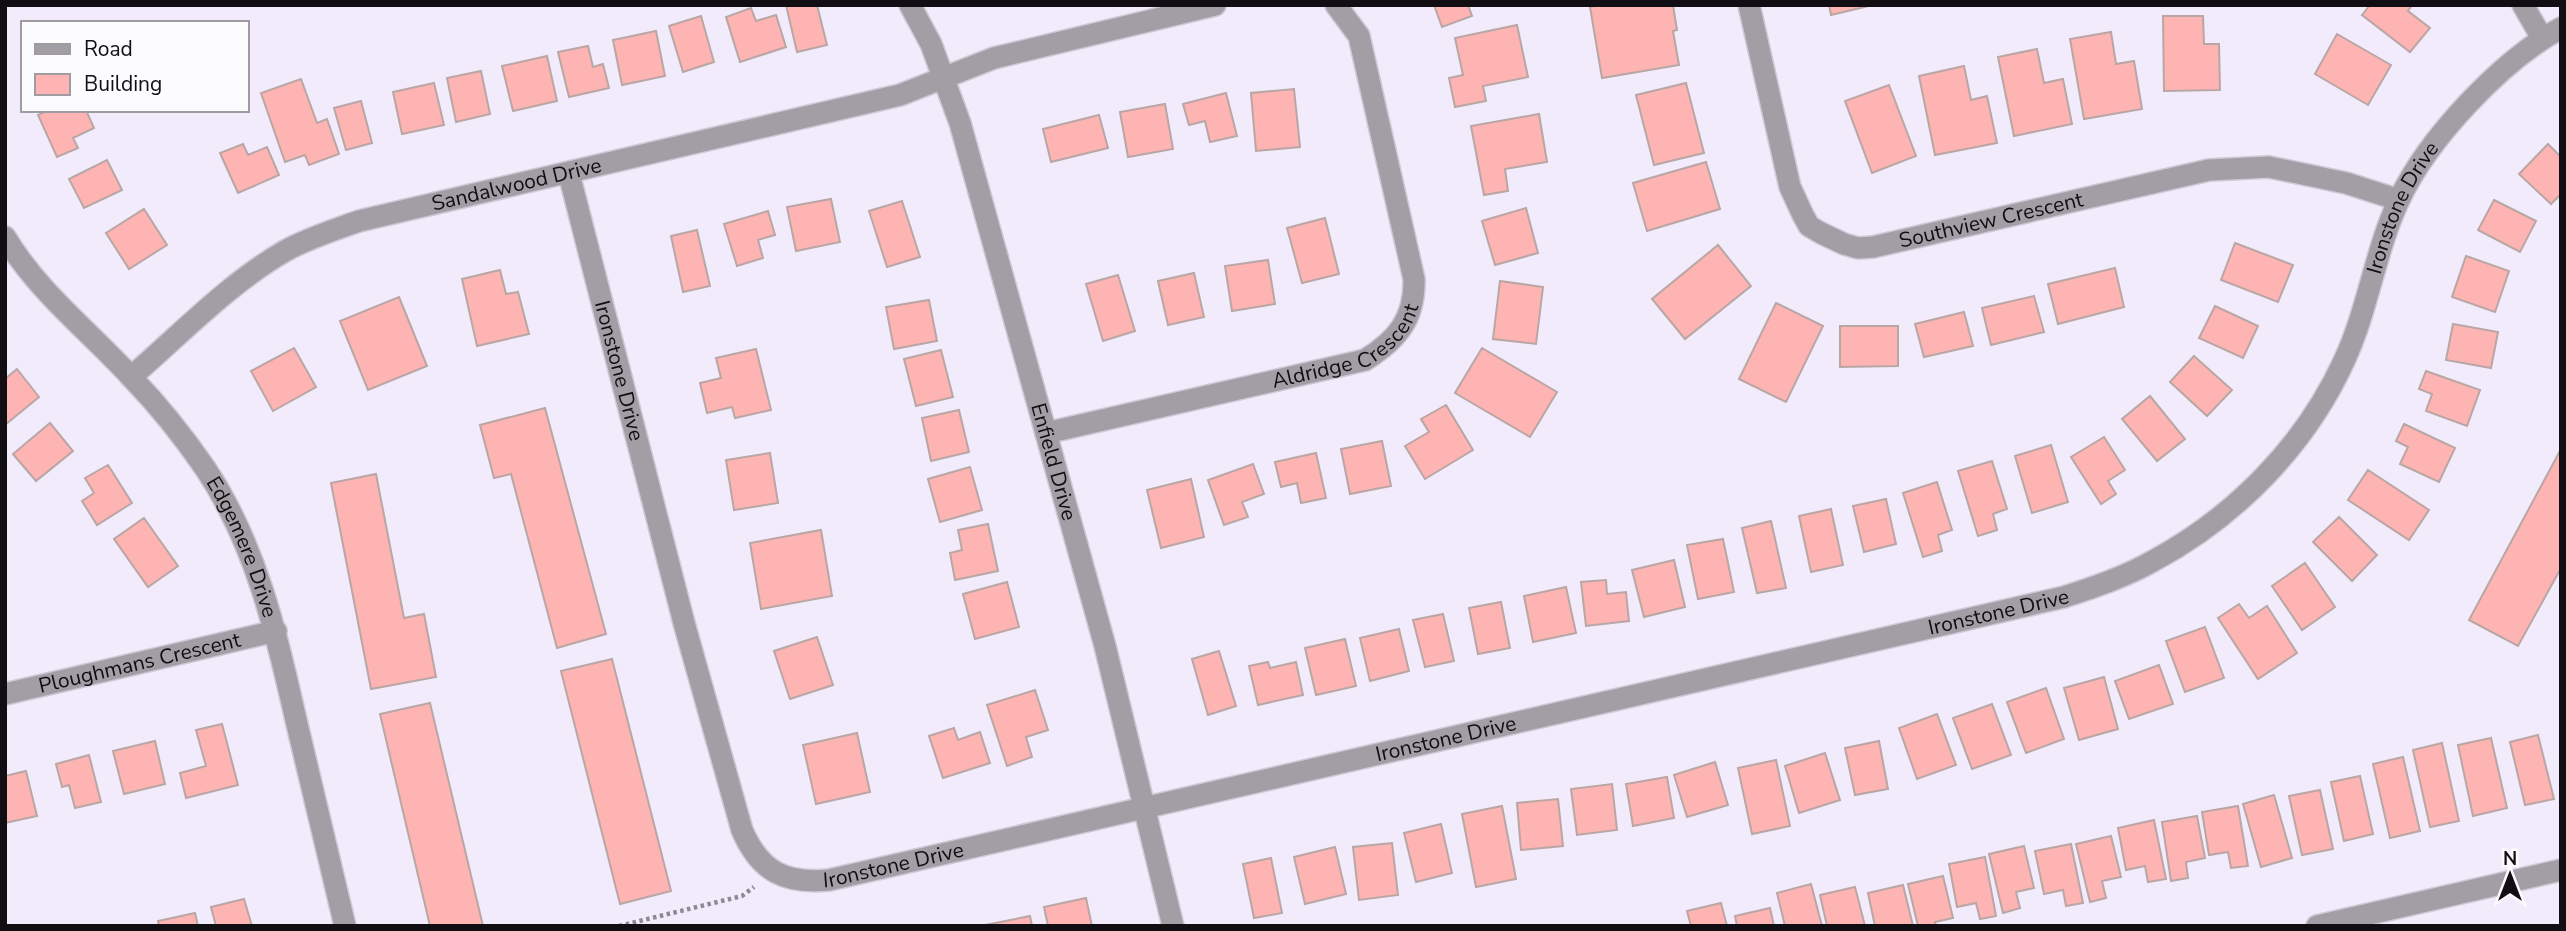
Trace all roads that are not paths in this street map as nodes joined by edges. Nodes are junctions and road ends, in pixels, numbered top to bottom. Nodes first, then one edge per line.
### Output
1 (910, 5) edge
2 (1215, 5) edge
3 (1336, 5) edge
4 (1749, 5) edge
5 (2523, 5) edge
6 (2561, 28) edge
7 (2542, 38) junction
8 (944, 78) junction
9 (569, 174) junction
10 (2399, 200) junction
11 (5, 237) edge
12 (131, 377) junction
13 (1046, 433) junction
14 (276, 631) junction
15 (5, 694) edge
16 (1146, 807) junction
17 (2561, 870) edge
18 (2366, 920) edge
19 (345, 926) edge
20 (1173, 926) edge
21 (2317, 926) edge

1 - 8 street, Enfield Drive
2 - 8 street
3 - 13 street, Aldridge Crescent
4 - 10 street, Southview Crescent
5 - 7 street
6 - 7 street, Ironstone Drive
7 - 10 street, Ironstone Drive
8 - 9 street, Sandalwood Drive
8 - 13 street, Enfield Drive
9 - 12 street, Sandalwood Drive
9 - 16 street, Ironstone Drive
10 - 16 street, Ironstone Drive
11 - 12 street, Edgemere Drive
12 - 14 street, Edgemere Drive
13 - 16 street, Enfield Drive
14 - 15 street, Ploughmans Crescent
14 - 19 street, Edgemere Drive
16 - 20 street, Enfield Drive
17 - 18 street
18 - 21 street

